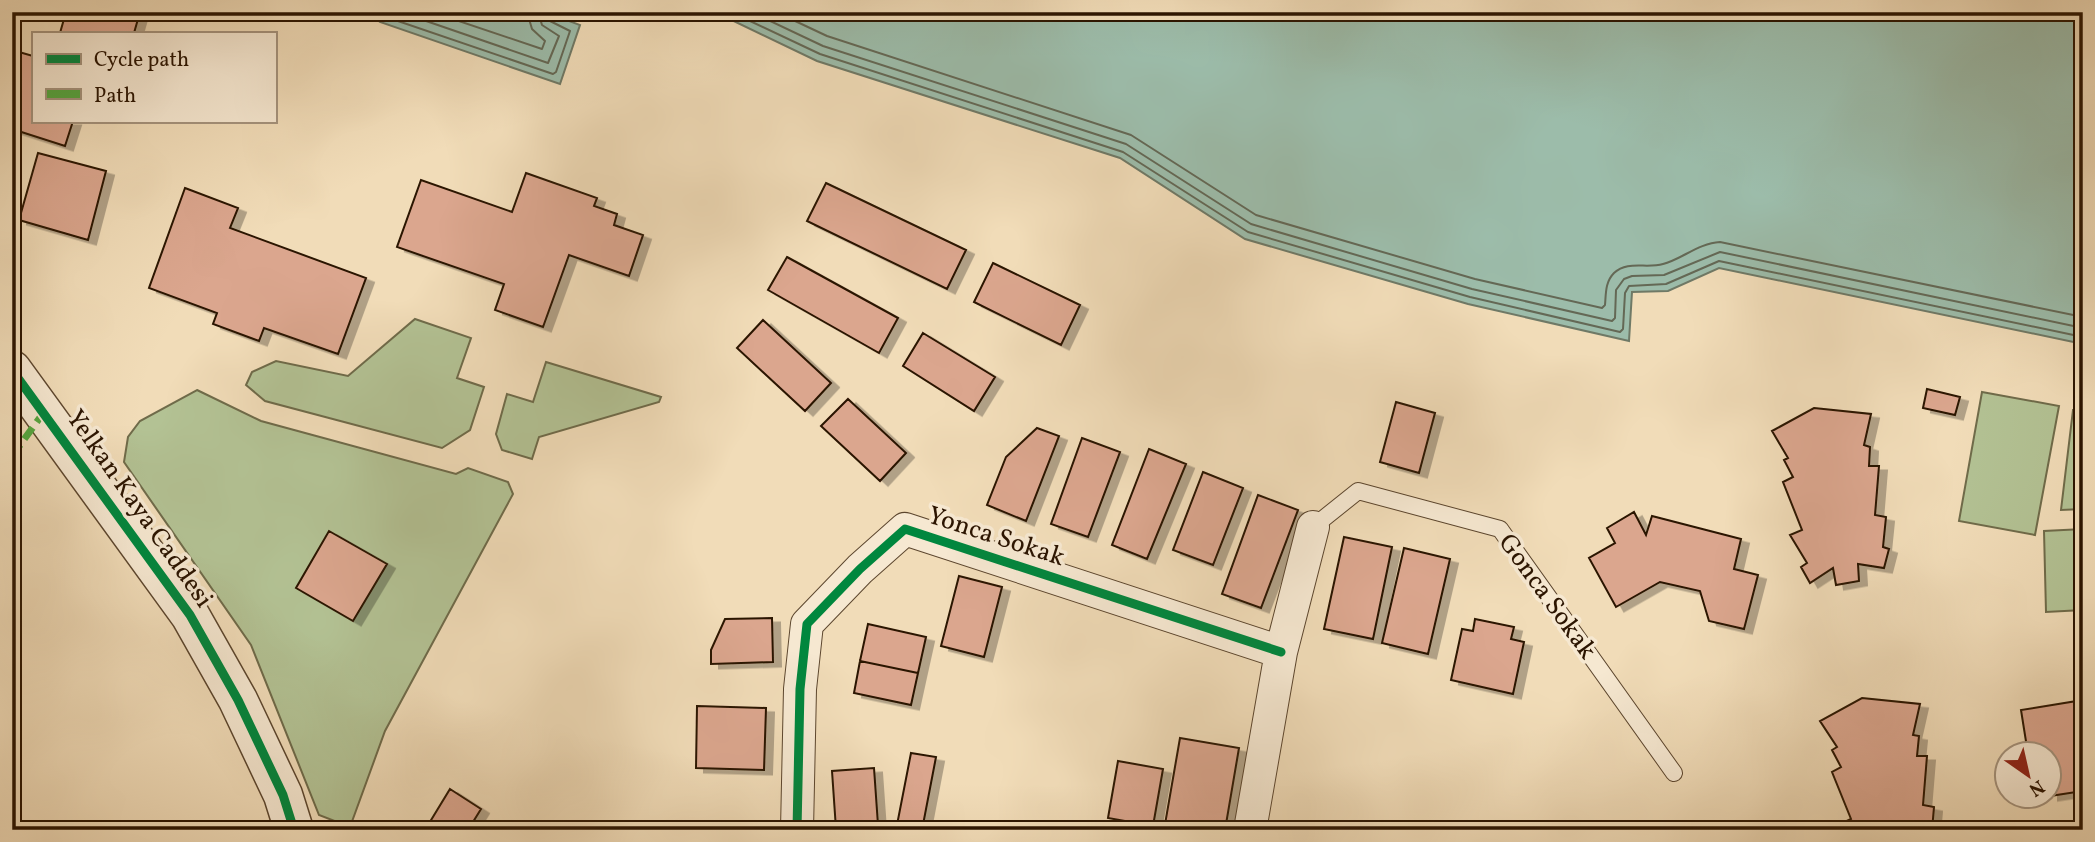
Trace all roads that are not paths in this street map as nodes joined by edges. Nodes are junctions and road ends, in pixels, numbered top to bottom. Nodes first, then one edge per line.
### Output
1 (12, 370) edge
2 (1313, 527) joint
3 (1281, 652) junction
4 (1674, 773) dead end
5 (294, 830) edge
6 (797, 830) edge
7 (1250, 830) edge

1 - 5 street, Yelkan Kaya Caddesi
2 - 3 street, Gonca Sokak
2 - 4 lane, Gonca Sokak
3 - 6 street, Yonca Sokak
3 - 7 street, Gonca Sokak

